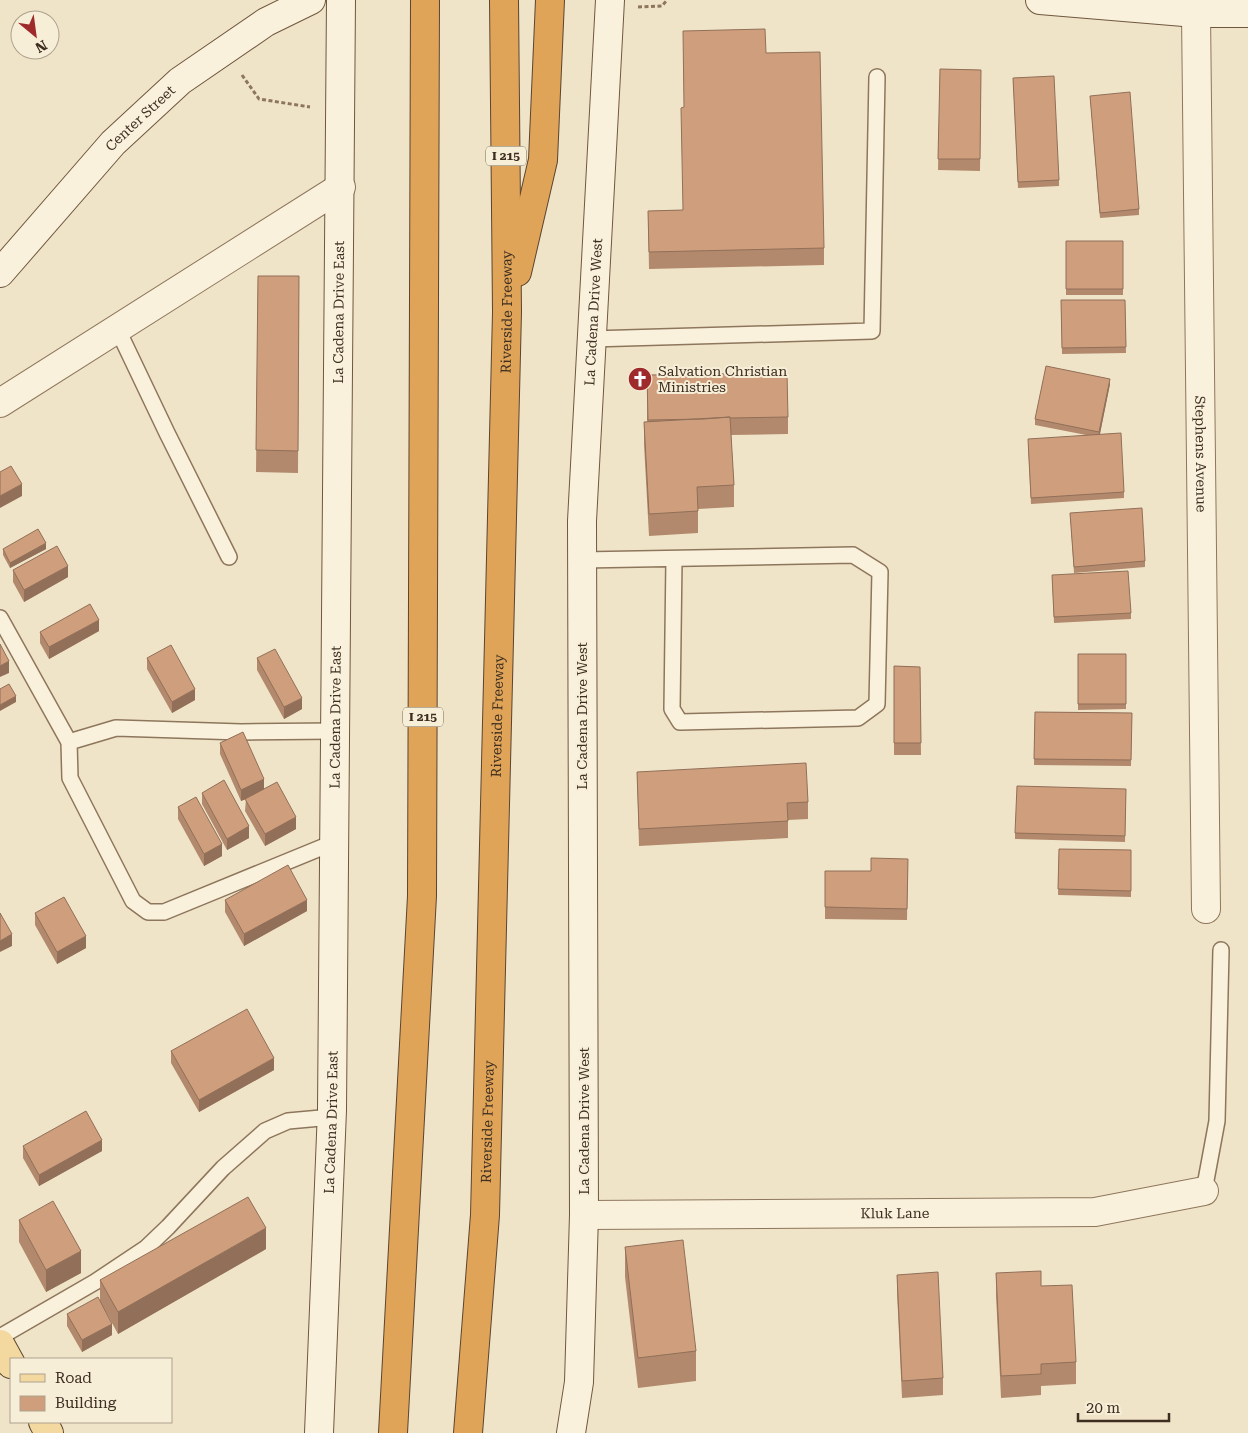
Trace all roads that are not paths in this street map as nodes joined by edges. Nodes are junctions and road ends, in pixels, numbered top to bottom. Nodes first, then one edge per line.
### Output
1 (312, 0) edge
2 (342, 0) edge
3 (425, 0) edge
4 (504, 0) edge
5 (550, 0) edge
6 (610, 0) edge
7 (1040, 0) edge
8 (1196, 7) edge
9 (1248, 13) edge
10 (877, 78) dead end
11 (341, 187) junction
12 (51, 214) junction
13 (0, 242) edge
14 (0, 273) edge
15 (507, 312) junction
16 (117, 328) junction
17 (591, 339) junction
18 (0, 402) edge
19 (229, 557) dead end
20 (674, 559) junction
21 (582, 560) junction
22 (0, 618) edge
23 (336, 730) junction
24 (69, 742) junction
25 (335, 842) junction
26 (1206, 909) dead end
27 (1221, 950) dead end
28 (332, 1117) junction
29 (1204, 1191) joint
30 (584, 1215) junction
31 (0, 1338) edge
32 (0, 1344) edge
33 (10, 1362) edge
34 (318, 1433) edge
35 (393, 1433) edge
36 (468, 1433) edge
37 (571, 1433) edge

1 - 12 main road, Center Street
2 - 11 main road, La Cadena Drive East
3 - 35 highway, I 215
4 - 15 highway, Riverside Freeway / I 215
5 - 15 highway
6 - 17 main road, La Cadena Drive West
7 - 8 main road
8 - 9 main road
8 - 26 main road, Stephens Avenue
10 - 17 lane
11 - 16 main road
11 - 23 main road, La Cadena Drive East
12 - 13 main road
12 - 14 main road, Center Street
15 - 36 highway, Riverside Freeway / I 215
16 - 18 main road
16 - 19 lane
17 - 21 main road, La Cadena Drive West
20 - 20 lane
20 - 21 lane
21 - 30 main road, La Cadena Drive West
22 - 24 lane
23 - 24 lane
23 - 25 main road, La Cadena Drive East
24 - 25 lane
25 - 28 main road, La Cadena Drive East
27 - 29 lane
28 - 31 lane
28 - 34 main road, La Cadena Drive East
29 - 30 main road, Kluk Lane
30 - 37 main road, La Cadena Drive West
32 - 33 main road

